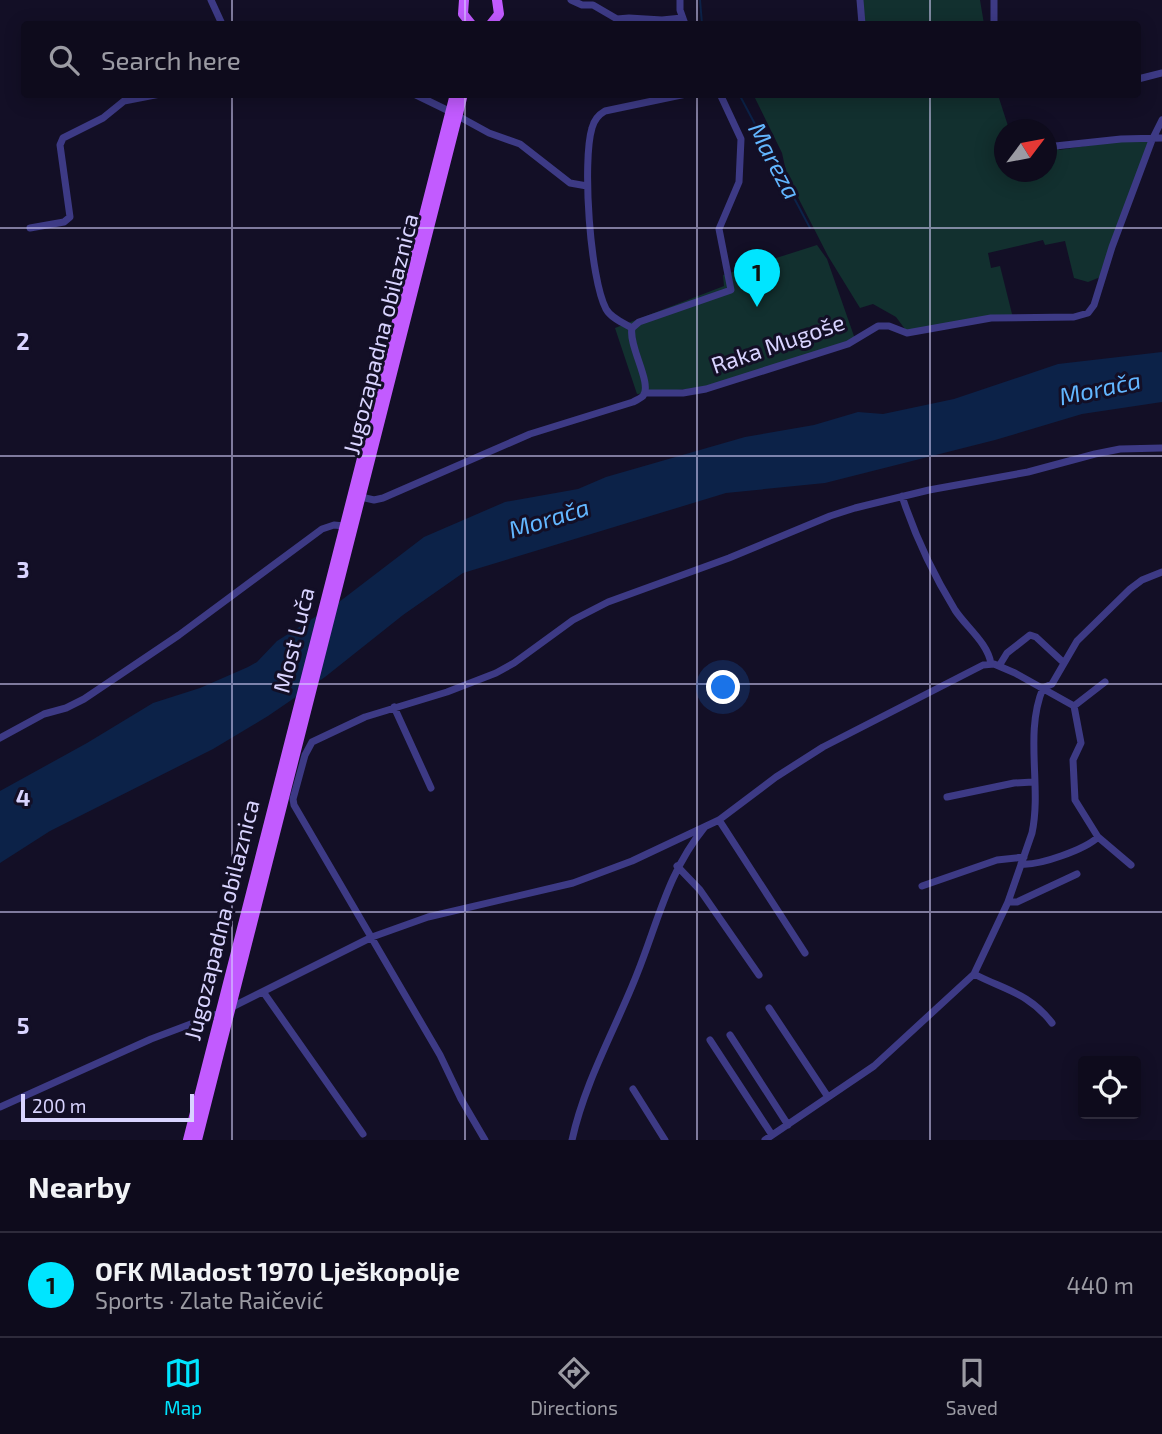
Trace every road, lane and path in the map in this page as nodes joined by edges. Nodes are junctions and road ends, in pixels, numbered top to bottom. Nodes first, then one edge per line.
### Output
1 (211, 0) edge
2 (464, 0) edge
3 (497, 0) edge
4 (571, 0) edge
5 (680, 0) edge
6 (860, 0) edge
7 (994, 0) edge
8 (221, 21) edge
9 (467, 21) edge
10 (493, 21) edge
11 (683, 21) edge
12 (862, 21) edge
13 (994, 21) edge
14 (1162, 73) edge
15 (1141, 78) edge
16 (139, 98) edge
17 (422, 98) edge
18 (455, 98) edge
19 (461, 98) edge
20 (667, 98) edge
21 (722, 98) edge
22 (454, 114) junction
23 (1162, 120) edge
24 (1162, 138) edge
25 (1152, 139) junction
26 (1057, 146) edge
27 (587, 186) junction
28 (30, 228) dead end
29 (632, 328) junction
30 (645, 393) junction
31 (1162, 448) edge
32 (902, 496) junction
33 (361, 497) junction
34 (344, 526) junction
35 (1162, 572) edge
36 (335, 582) junction
37 (1063, 663) junction
38 (995, 665) junction
39 (1105, 682) dead end
40 (1042, 688) junction
41 (1074, 706) junction
42 (394, 707) junction
43 (302, 711) joint
44 (0, 738) edge
45 (1033, 782) junction
46 (430, 788) dead end
47 (947, 797) dead end
48 (719, 820) junction
49 (705, 827) junction
50 (1098, 837) junction
51 (1023, 861) junction
52 (1131, 865) dead end
53 (677, 866) junction
54 (1077, 874) dead end
55 (922, 886) dead end
56 (1009, 902) junction
57 (372, 937) junction
58 (805, 953) dead end
59 (974, 974) junction
60 (759, 975) dead end
61 (264, 993) junction
62 (769, 1008) dead end
63 (225, 1010) junction
64 (1052, 1023) dead end
65 (730, 1035) dead end
66 (710, 1040) dead end
67 (633, 1089) dead end
68 (828, 1097) junction
69 (0, 1107) edge
70 (788, 1125) junction
71 (363, 1134) dead end
72 (768, 1138) edge
73 (188, 1140) edge
74 (197, 1140) edge
75 (485, 1140) edge
76 (572, 1140) edge
77 (665, 1140) edge

1 - 8 street
2 - 9 main road
3 - 10 main road
4 - 11 street
5 - 11 street
6 - 12 street
7 - 13 street
14 - 15 street
16 - 28 street
17 - 22 street
18 - 22 main road, Jugozapadna obilaznica
19 - 22 main road, Jugozapadna obilaznica
20 - 27 street
21 - 29 street
22 - 27 street
22 - 33 main road, Jugozapadna obilaznica
22 - 34 main road, Jugozapadna obilaznica
23 - 25 street, Raka Mugoše
24 - 25 street
25 - 26 street
25 - 30 street, Raka Mugoše
27 - 29 street
29 - 30 street
30 - 33 street
31 - 32 street
32 - 38 street
32 - 42 street
33 - 36 main road, Jugozapadna obilaznica
34 - 36 main road, Jugozapadna obilaznica
34 - 44 street
35 - 37 street
36 - 43 main road, Most Luča
37 - 38 street
37 - 40 street
38 - 40 street
38 - 48 street
39 - 41 street
40 - 41 street
40 - 45 street
41 - 50 street
42 - 46 street
42 - 57 street
43 - 63 main road, Jugozapadna obilaznica
45 - 47 street
45 - 51 street
48 - 49 street
48 - 58 street
49 - 53 street
49 - 57 street
50 - 51 street
50 - 52 street
51 - 55 street
51 - 56 street
53 - 60 street
53 - 76 street
54 - 56 street
56 - 59 street
57 - 61 street
57 - 75 street
59 - 64 street
59 - 68 street
61 - 63 street
61 - 71 street
62 - 68 street
63 - 69 street
63 - 73 main road, Jugozapadna obilaznica
63 - 74 main road, Jugozapadna obilaznica
65 - 70 street
66 - 72 street
67 - 77 street
68 - 70 street
70 - 72 street

